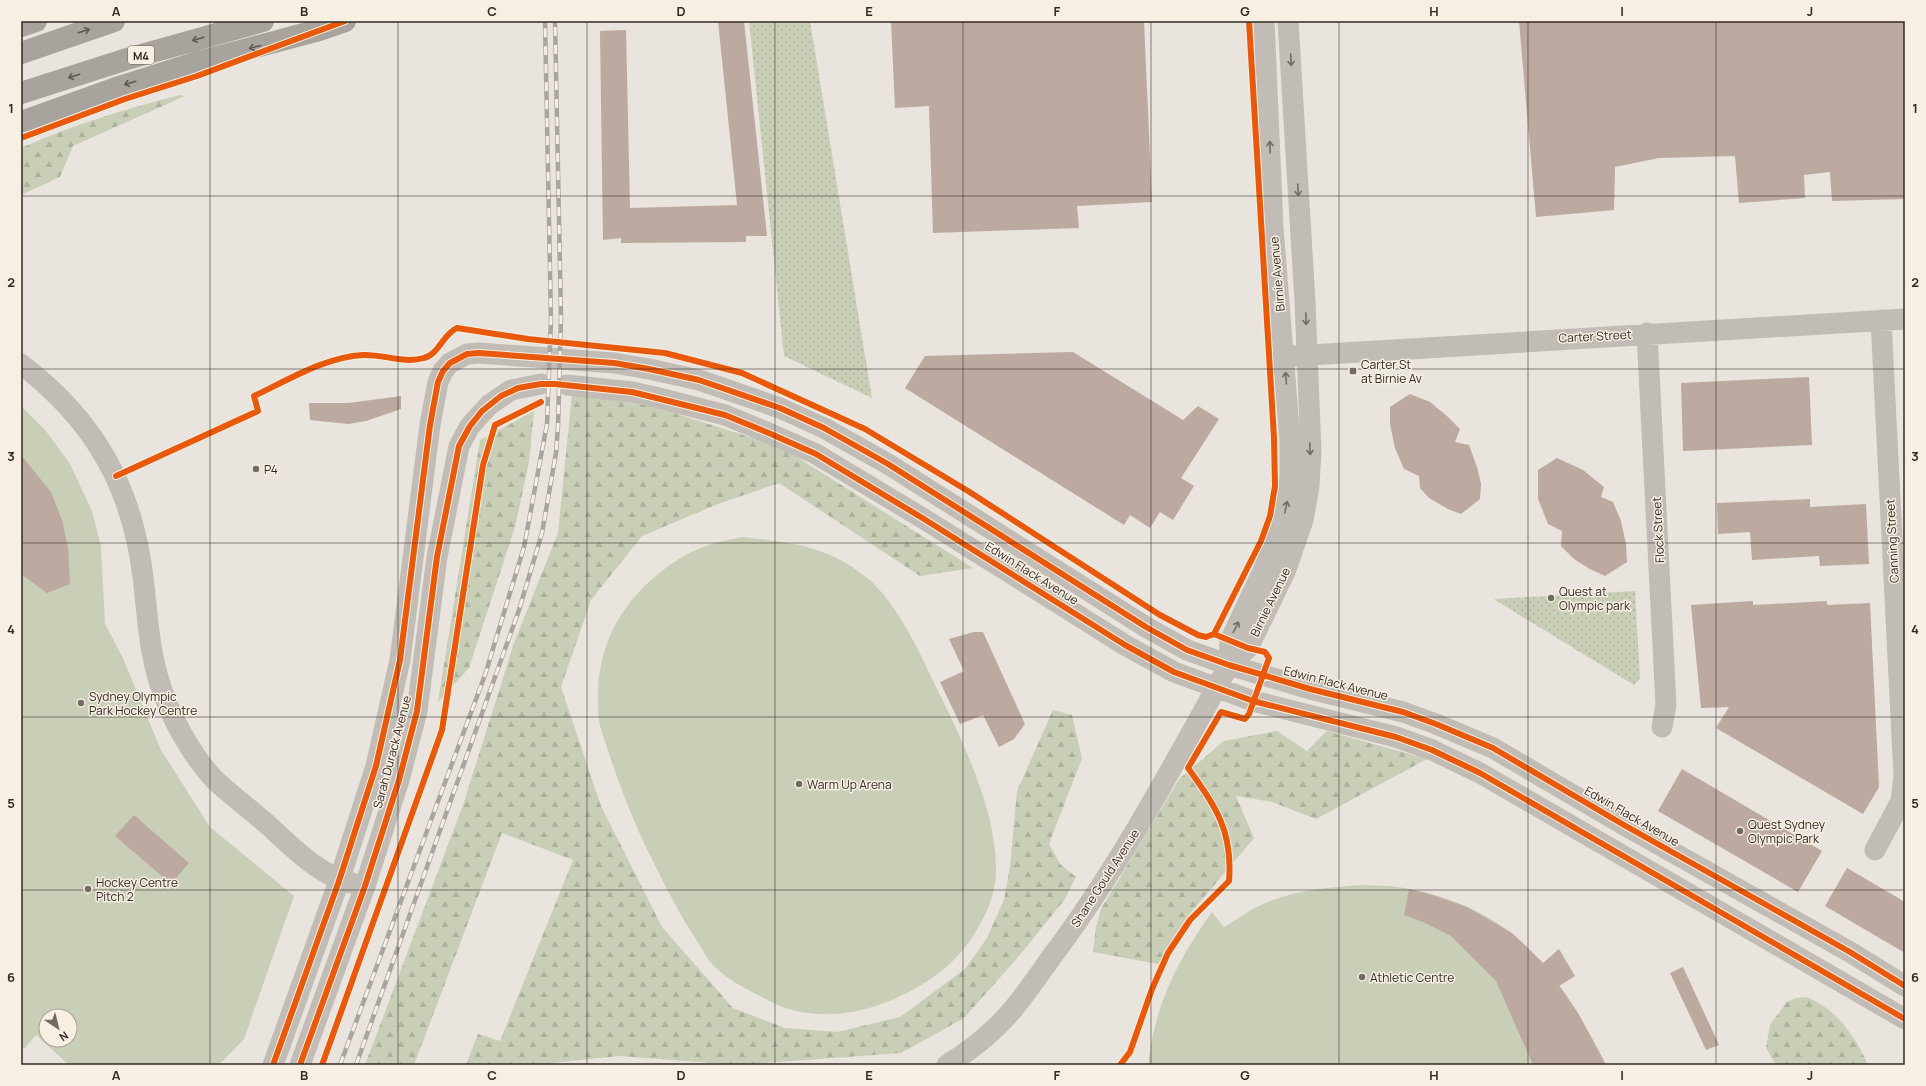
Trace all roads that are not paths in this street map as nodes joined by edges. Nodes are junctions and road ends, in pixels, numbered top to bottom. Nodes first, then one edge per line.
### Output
1 (36, 21) edge
2 (114, 21) edge
3 (263, 21) edge
4 (345, 21) edge
5 (1264, 21) edge
6 (1288, 21) edge
7 (21, 26) edge
8 (21, 53) edge
9 (21, 93) edge
10 (21, 122) edge
11 (1905, 319) edge
12 (1881, 320) junction
13 (1648, 333) junction
14 (1306, 355) junction
15 (1285, 356) junction
16 (21, 364) edge
17 (441, 375) joint
18 (691, 378) junction
19 (541, 384) dead end
20 (567, 385) dead end
21 (684, 404) junction
22 (1290, 531) junction
23 (1229, 665) junction
24 (1216, 687) junction
25 (1662, 727) dead end
26 (1875, 850) dead end
27 (339, 881) junction
28 (364, 886) junction
29 (1905, 986) edge
30 (1905, 1019) edge
31 (273, 1065) edge
32 (300, 1065) edge
33 (947, 1065) edge

1 - 7 highway
8 -> 2 highway
3 -> 9 highway, M4
4 -> 10 highway
15 -> 5 street, Birnie Avenue
6 -> 14 street, Birnie Avenue
11 - 12 street, Carter Street
12 - 13 street, Carter Street
12 - 26 street, Canning Street
13 - 14 street, Carter Street
13 - 25 street, Flock Street
14 - 15 street, Carter Street
14 -> 22 street, Birnie Avenue
22 -> 15 street, Birnie Avenue
16 - 27 street
17 - 18 street, Edwin Flack Avenue
17 - 27 street, Sarah Durack Avenue
18 - 21 street
18 - 23 street, Edwin Flack Avenue
19 - 28 street, Sarah Durack Avenue
20 - 21 street, Edwin Flack Avenue
21 - 24 street, Edwin Flack Avenue
22 - 23 street, Birnie Avenue
23 - 24 street, Shane Gould Avenue
23 - 29 street, Edwin Flack Avenue
24 - 30 street, Edwin Flack Avenue
24 - 33 street, Shane Gould Avenue
27 - 28 street
27 - 31 street, Sarah Durack Avenue
28 - 32 street, Sarah Durack Avenue

